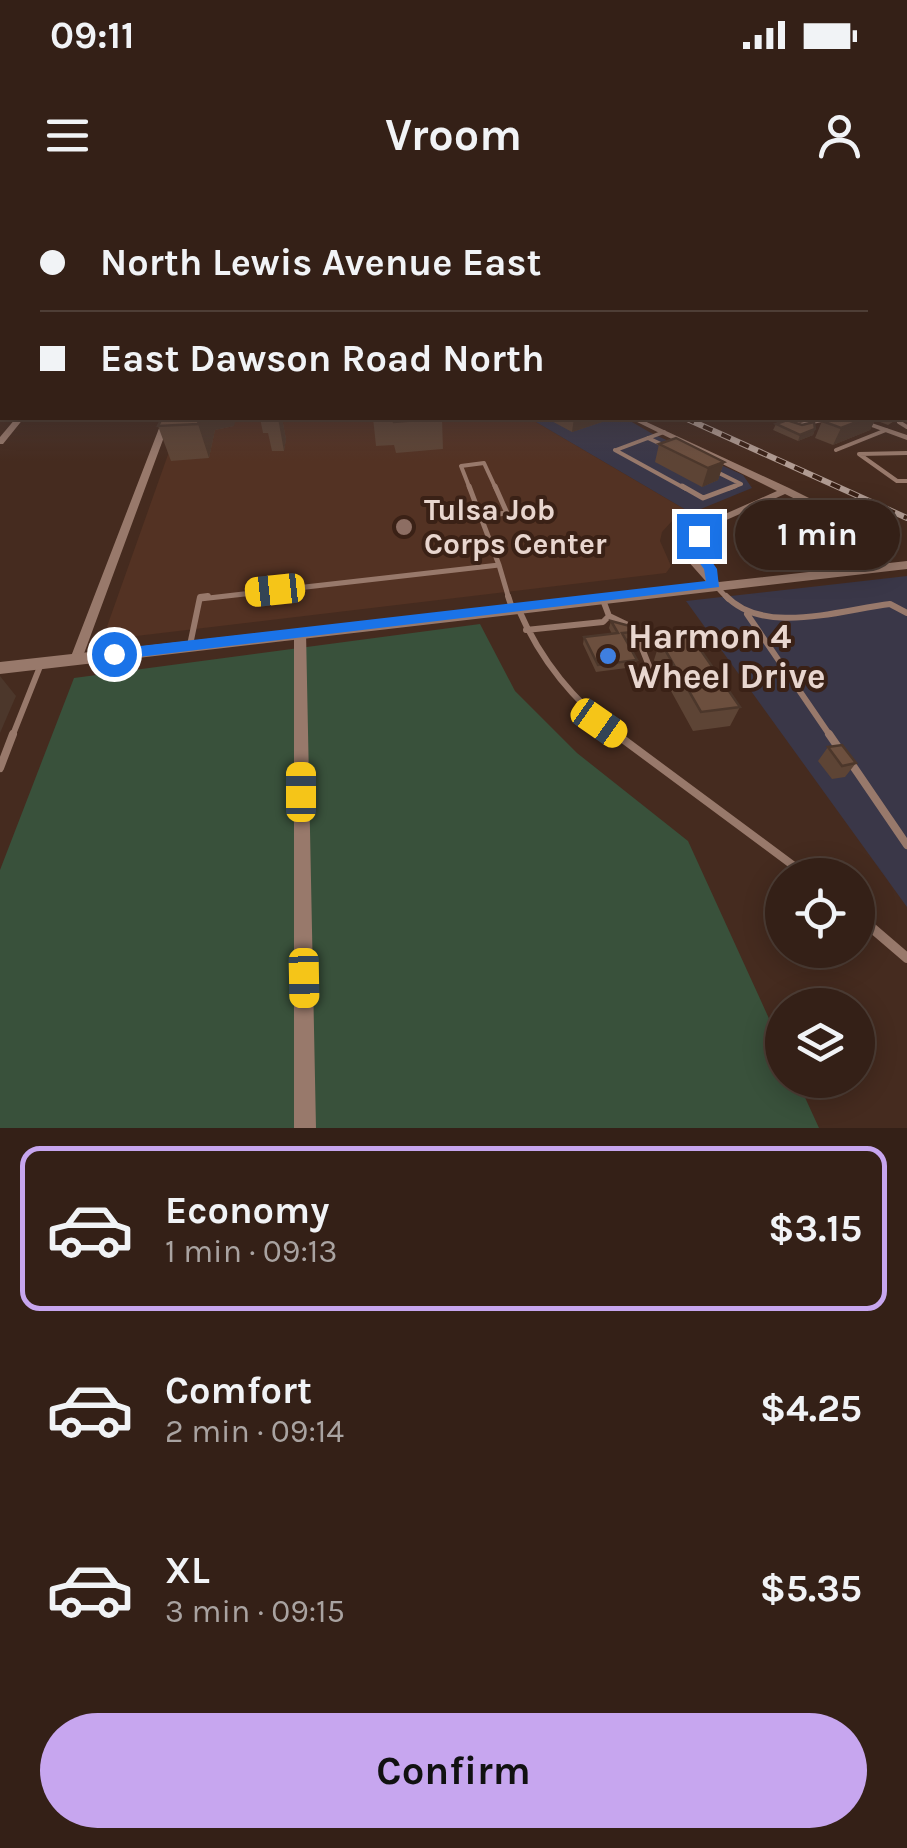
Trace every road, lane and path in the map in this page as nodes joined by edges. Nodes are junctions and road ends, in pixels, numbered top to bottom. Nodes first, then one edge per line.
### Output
1 (18, 420) edge
2 (165, 420) edge
3 (638, 420) edge
4 (787, 420) edge
5 (821, 420) edge
6 (856, 420) edge
7 (899, 422) dead end
8 (664, 432) junction
9 (891, 432) junction
10 (907, 433) edge
11 (648, 438) junction
12 (0, 442) edge
13 (836, 450) dead end
14 (679, 453) edge
15 (907, 453) edge
16 (710, 469) edge
17 (907, 481) edge
18 (786, 490) junction
19 (481, 516) junction
20 (894, 543) dead end
21 (907, 557) edge
22 (499, 565) junction
23 (907, 566) edge
24 (714, 584) junction
25 (602, 597) junction
26 (515, 607) junction
27 (907, 612) edge
28 (746, 614) junction
29 (609, 616) junction
30 (526, 630) junction
31 (300, 632) junction
32 (190, 645) junction
33 (76, 658) junction
34 (41, 663) junction
35 (0, 668) edge
36 (651, 671) dead end
37 (0, 768) edge
38 (907, 844) edge
39 (783, 858) edge
40 (875, 931) edge
41 (907, 958) edge
42 (305, 1128) edge

1 - 12 street
2 - 33 street
3 - 8 street
4 - 5 lane
6 - 9 street
7 - 10 lane
8 - 11 lane
8 - 18 street
9 - 10 street
9 - 13 lane
11 - 14 lane
11 - 16 lane
15 - 17 lane
18 - 20 street
18 - 24 street
19 - 19 lane
19 - 22 lane
21 - 24 main road
22 - 26 lane
22 - 32 lane
23 - 24 main road
24 - 25 main road
24 - 28 lane
25 - 26 main road
25 - 29 lane
26 - 30 lane
26 - 31 main road
27 - 28 lane
28 - 38 lane
29 - 30 lane
29 - 36 lane
30 - 39 lane
31 - 32 main road
31 - 42 street
32 - 33 main road
33 - 34 main road
34 - 35 main road
34 - 37 lane
40 - 41 lane

